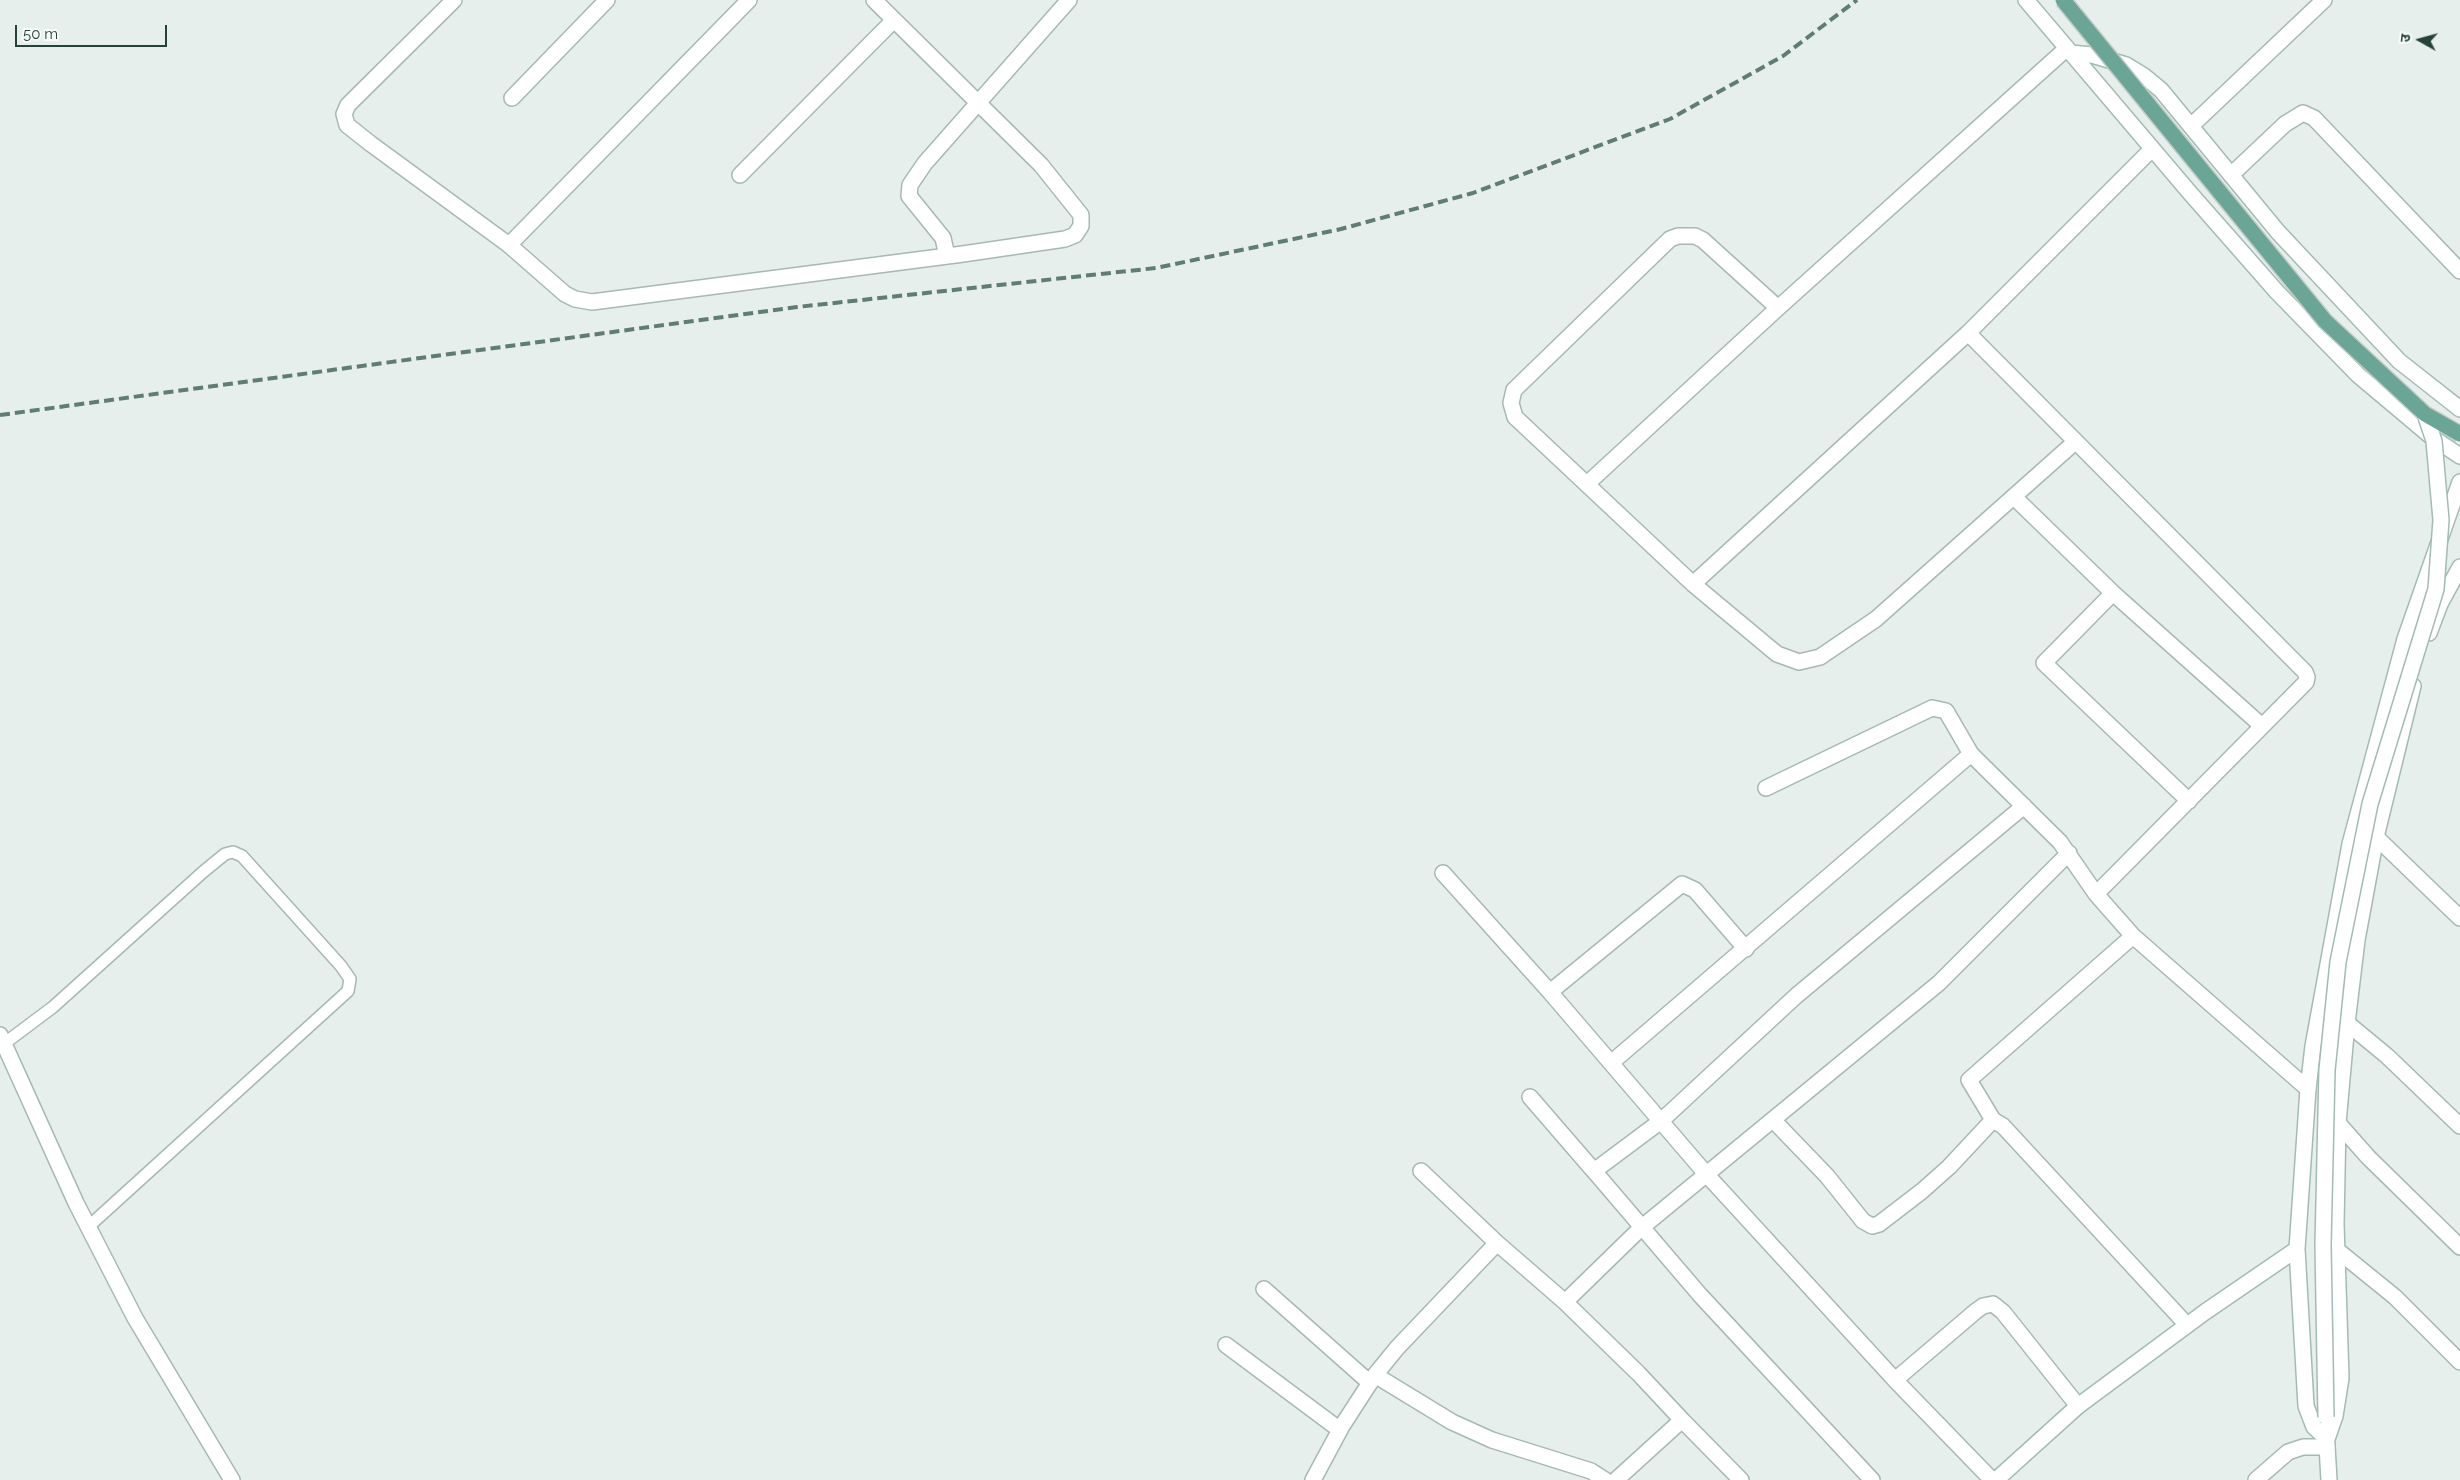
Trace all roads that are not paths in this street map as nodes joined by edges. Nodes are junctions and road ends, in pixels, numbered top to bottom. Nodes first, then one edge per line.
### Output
1 (454, 0) edge
2 (607, 0) edge
3 (750, 0) edge
4 (874, 0) edge
5 (1069, 0) edge
6 (2026, 0) edge
7 (2063, 0) edge
8 (2324, 0) edge
9 (894, 20) junction
10 (2068, 51) junction
11 (512, 98) dead end
12 (978, 105) junction
13 (2191, 126) junction
14 (2152, 149) junction
15 (740, 175) dead end
16 (2231, 175) junction
17 (509, 246) junction
18 (947, 256) junction
19 (2460, 271) edge
20 (1778, 308) junction
21 (1968, 333) junction
22 (2460, 410) edge
23 (2426, 414) junction
24 (2460, 434) edge
25 (2076, 442) junction
26 (2460, 456) edge
27 (2460, 482) edge
28 (1588, 483) junction
29 (2015, 498) junction
30 (2460, 556) edge
31 (2460, 567) edge
32 (1694, 584) junction
33 (2436, 589) junction
34 (2113, 593) junction
35 (2262, 726) junction
36 (1971, 754) junction
37 (1766, 788) dead end
38 (2188, 801) junction
39 (2024, 806) junction
40 (2376, 837) junction
41 (2069, 853) junction
42 (1443, 873) dead end
43 (2096, 894) junction
44 (2460, 918) edge
45 (2132, 936) junction
46 (1746, 949) junction
47 (1550, 992) junction
48 (2347, 1023) junction
49 (3, 1039) edge
50 (1611, 1063) junction
51 (2308, 1089) junction
52 (1530, 1098) dead end
53 (1662, 1120) junction
54 (1993, 1120) junction
55 (1774, 1121) junction
56 (2338, 1123) junction
57 (2460, 1126) edge
58 (1421, 1170) dead end
59 (1594, 1172) junction
60 (1707, 1175) junction
61 (88, 1227) junction
62 (1640, 1228) junction
63 (1497, 1243) junction
64 (2460, 1247) edge
65 (2297, 1249) junction
66 (2337, 1250) junction
67 (1264, 1289) dead end
68 (1565, 1302) junction
69 (2187, 1325) junction
70 (1226, 1345) dead end
71 (2460, 1362) edge
72 (1372, 1379) junction
73 (1895, 1380) junction
74 (2078, 1406) junction
75 (1682, 1420) junction
76 (1340, 1430) junction
77 (2327, 1443) junction
78 (232, 1480) edge
79 (1313, 1480) edge
80 (1604, 1480) edge
81 (1616, 1480) edge
82 (1741, 1480) edge
83 (1872, 1480) edge
84 (1994, 1480) edge
85 (2256, 1480) edge
86 (2329, 1480) edge

1 - 17 street
2 - 11 street
3 - 17 street
4 - 9 street
5 - 12 street
6 - 10 street
7 - 23 main road, bridge
8 - 13 street
9 - 12 street
9 - 15 street
10 - 13 street
10 - 14 street
10 - 20 street
12 - 18 street
12 - 18 street
13 - 16 street
14 - 21 street
14 - 26 street
16 - 19 street
16 - 22 street
17 - 18 street
20 - 28 street
20 - 28 street
21 - 25 street
21 - 32 street
23 - 24 main road, bridge
23 - 33 street, bridge
25 - 29 street
25 - 35 street
27 - 51 street
28 - 32 street
29 - 32 street
29 - 34 street
30 - 33 street
31 - 40 street
33 - 77 street, bridge
34 - 35 street
34 - 38 street
35 - 38 street
36 - 37 street
36 - 39 street
36 - 46 street
38 - 43 street
39 - 41 street
39 - 53 street
40 - 44 street
40 - 48 street
41 - 43 street
41 - 55 street
42 - 47 street
43 - 45 street
45 - 51 street
45 - 54 street
46 - 47 street
46 - 50 street
47 - 50 street
48 - 56 street
48 - 57 street
49 - 61 street
49 - 61 lane
50 - 53 street
51 - 65 street
52 - 59 street
53 - 59 street
53 - 60 street
54 - 55 street
54 - 69 street
55 - 60 street
56 - 64 street
56 - 66 street
58 - 63 street
59 - 62 street
60 - 62 street
60 - 73 street
61 - 78 street
62 - 68 street
62 - 83 street
63 - 68 street
63 - 72 street
65 - 69 street
65 - 77 street
66 - 71 street
66 - 77 street
67 - 72 street
68 - 75 street
69 - 74 street
70 - 76 street
72 - 76 street
72 - 80 street
73 - 74 street
73 - 84 street
74 - 84 street
75 - 81 street
75 - 82 street
76 - 79 street
77 - 85 street
77 - 86 street

